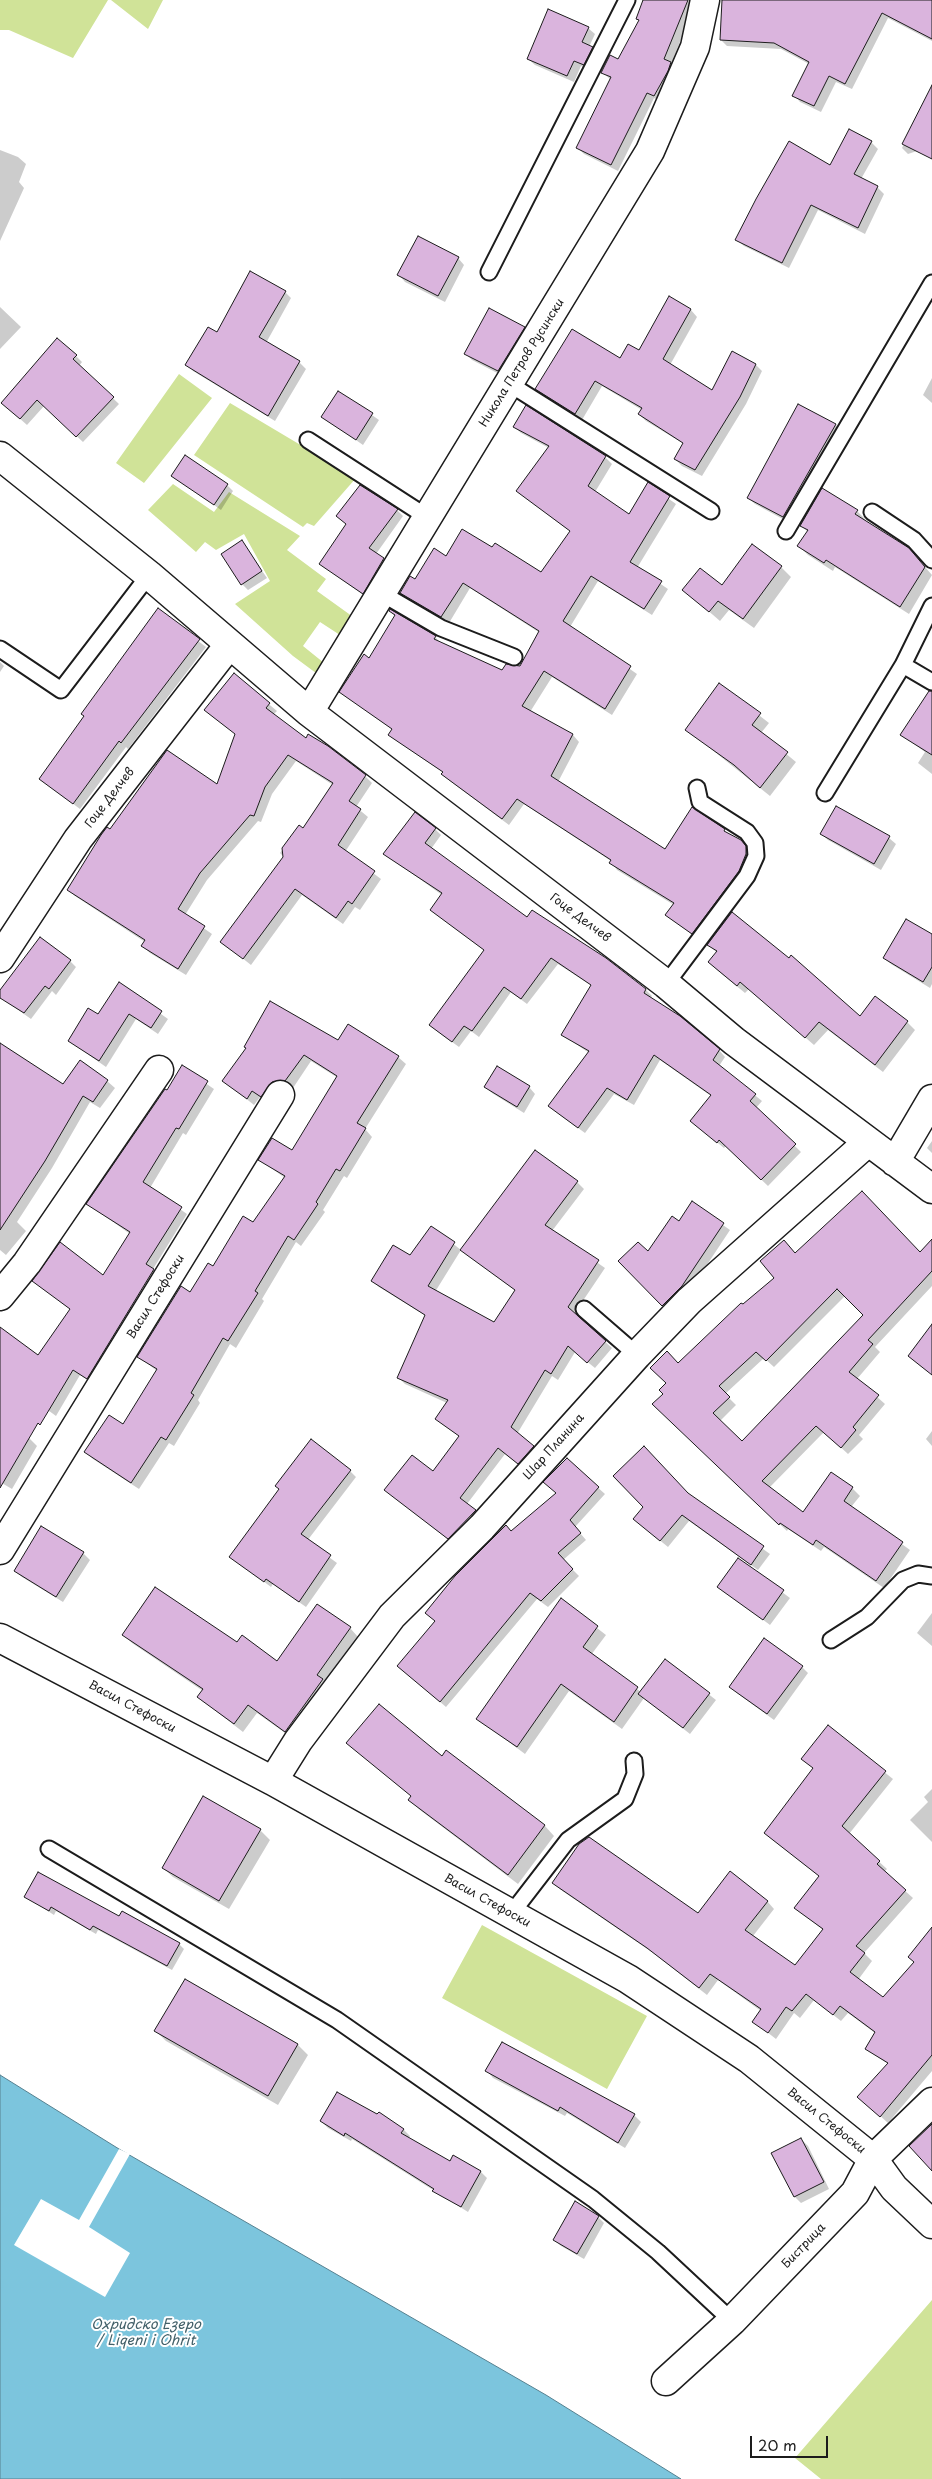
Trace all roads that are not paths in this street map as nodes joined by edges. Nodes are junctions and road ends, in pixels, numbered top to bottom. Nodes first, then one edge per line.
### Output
1 (627, 0) edge
2 (705, 0) edge
3 (489, 272) dead end
4 (932, 283) edge
5 (508, 383) junction
6 (308, 440) dead end
7 (0, 456) edge
8 (711, 511) dead end
9 (872, 512) dead end
10 (427, 517) junction
11 (786, 531) dead end
12 (932, 560) edge
13 (149, 575) junction
14 (381, 593) junction
15 (932, 606) edge
16 (229, 645) junction
17 (0, 649) edge
18 (514, 657) dead end
19 (904, 665) junction
20 (932, 682) edge
21 (308, 712) junction
22 (697, 788) dead end
23 (825, 793) dead end
24 (0, 958) edge
25 (666, 984) junction
26 (159, 1070) dead end
27 (280, 1095) dead end
28 (932, 1099) edge
29 (868, 1142) junction
30 (895, 1162) junction
31 (932, 1189) edge
32 (0, 1296) edge
33 (584, 1309) dead end
34 (637, 1355) junction
35 (0, 1550) edge
36 (932, 1576) edge
37 (0, 1638) edge
38 (831, 1640) dead end
39 (634, 1761) dead end
40 (273, 1782) junction
41 (49, 1849) dead end
42 (511, 1914) junction
43 (932, 2102) edge
44 (874, 2159) junction
45 (932, 2224) edge
46 (732, 2321) junction
47 (666, 2381) dead end

1 - 3 lane
2 - 5 street, Никола Петров Русински
4 - 11 lane
5 - 8 lane
5 - 10 street, Никола Петров Русински
6 - 10 lane
7 - 13 street, Гоце Делчев
9 - 12 lane
10 - 14 street, Никола Петров Русински
13 - 16 street, Гоце Делчев
13 - 17 lane
14 - 18 lane
14 - 21 street, Никола Петров Русински
15 - 19 lane
16 - 21 street, Гоце Делчев
16 - 24 street, Гоце Делчев
19 - 20 lane
19 - 23 lane
21 - 25 street, Гоце Делчев
22 - 25 lane
25 - 29 street, Гоце Делчев
26 - 32 street
27 - 35 street, Васил Стефоски
28 - 30 street
29 - 30 street, Гоце Делчев
29 - 34 street, Шар Планина
30 - 31 street, Гоце Делчев
33 - 34 lane
34 - 40 street, Шар Планина
36 - 38 lane
37 - 40 street, Васил Стефоски
39 - 42 lane
40 - 42 street, Васил Стефоски
41 - 46 lane
42 - 44 street, Васил Стефоски
43 - 44 street, Бистрица
44 - 45 street, Васил Стефоски
44 - 46 street, Бистрица
46 - 47 street, Бистрица

